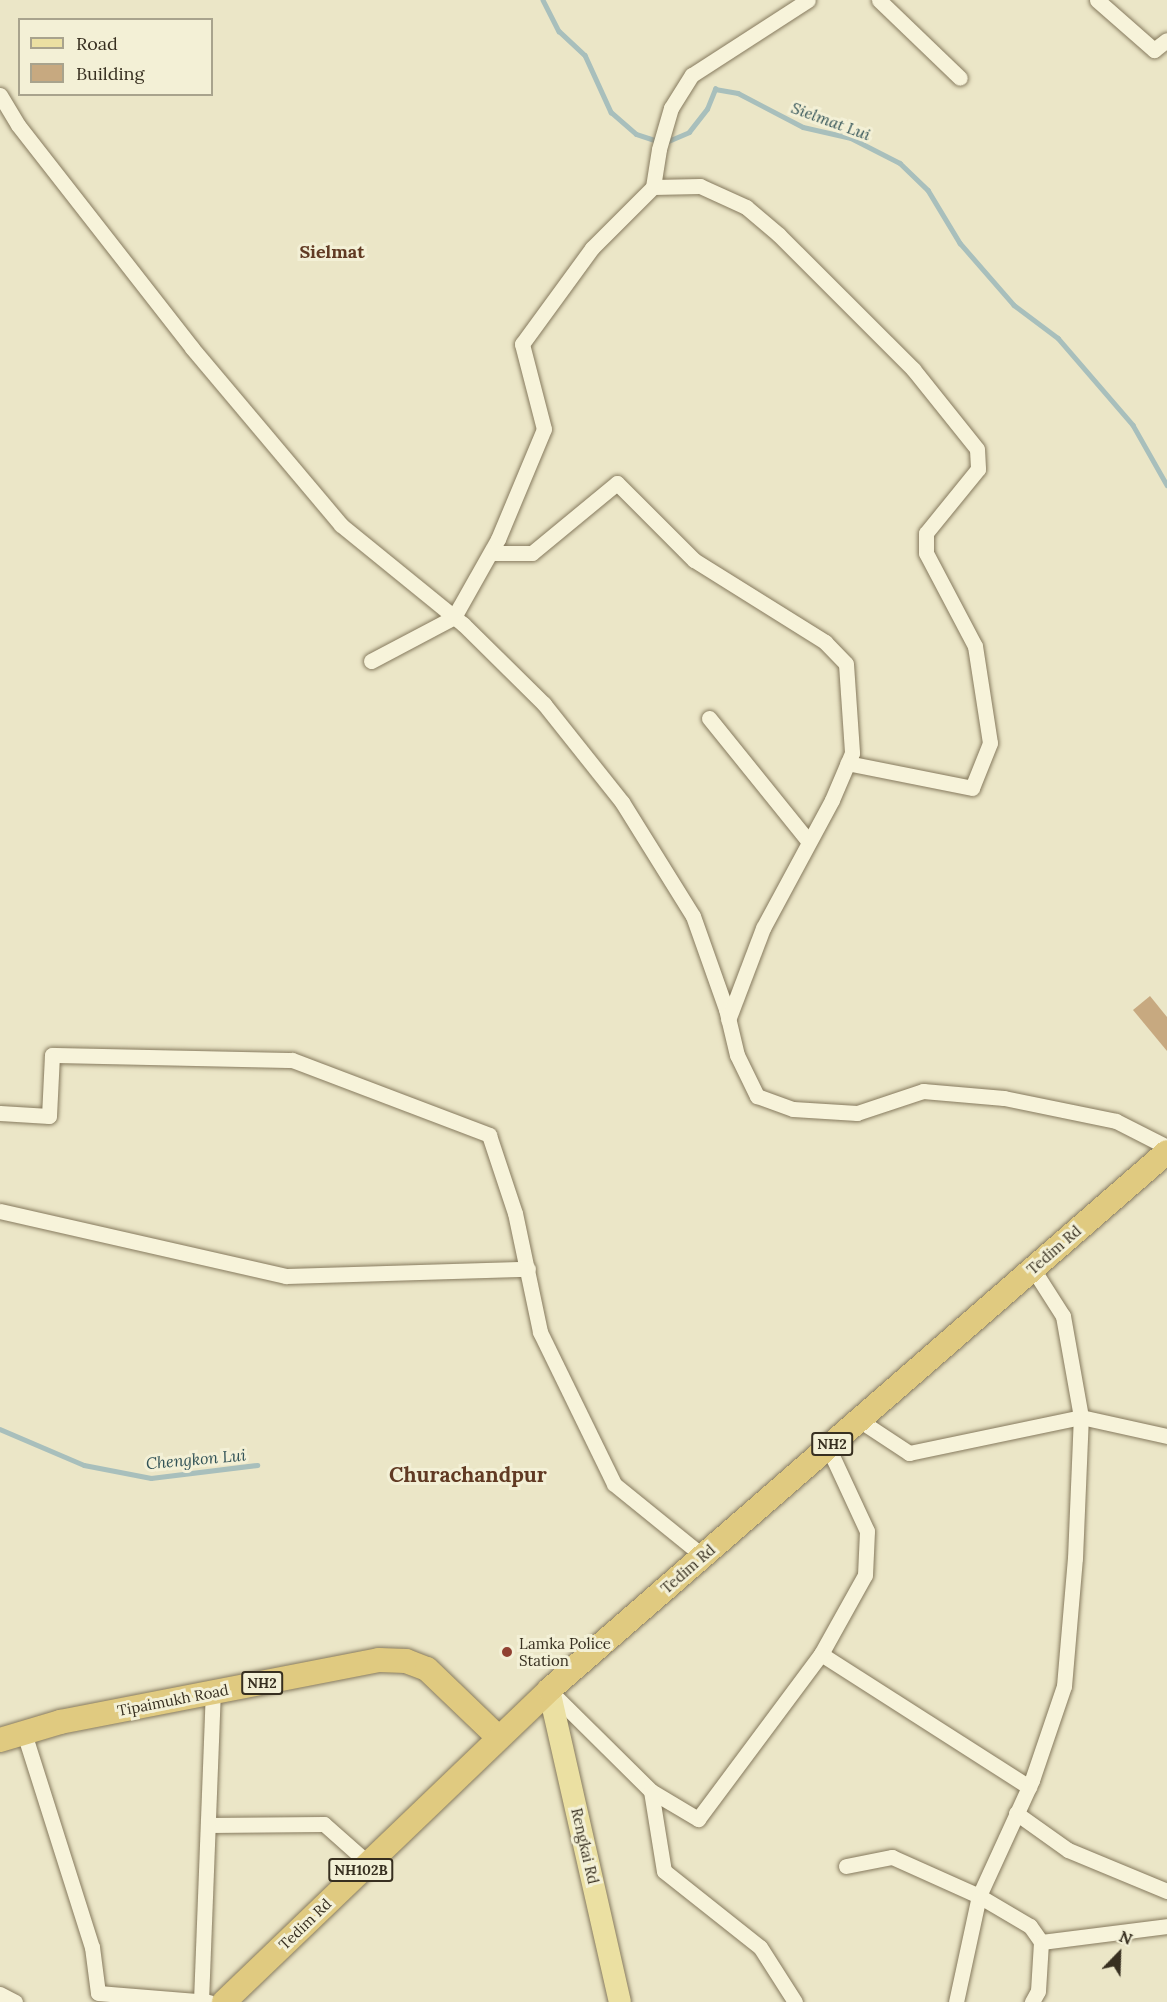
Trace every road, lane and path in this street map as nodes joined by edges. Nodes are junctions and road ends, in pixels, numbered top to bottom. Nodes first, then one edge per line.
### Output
1 (808, 0) edge
2 (879, 0) edge
3 (1097, 0) edge
4 (1167, 40) edge
5 (960, 78) dead end
6 (0, 95) edge
7 (653, 187) junction
8 (491, 553) junction
9 (454, 616) junction
10 (371, 661) dead end
11 (709, 718) dead end
12 (848, 763) junction
13 (809, 842) junction
14 (728, 1020) junction
15 (0, 1113) edge
16 (1167, 1147) edge
17 (1167, 1152) edge
18 (0, 1210) edge
19 (528, 1269) junction
20 (1033, 1269) junction
21 (1081, 1417) junction
22 (859, 1420) junction
23 (1167, 1436) edge
24 (828, 1447) junction
25 (703, 1556) junction
26 (821, 1654) junction
27 (549, 1690) junction
28 (213, 1692) junction
29 (24, 1733) junction
30 (498, 1737) junction
31 (0, 1740) edge
32 (1029, 1787) junction
33 (651, 1791) junction
34 (1016, 1813) junction
35 (208, 1825) junction
36 (368, 1863) junction
37 (846, 1866) dead end
38 (1167, 1891) edge
39 (979, 1896) junction
40 (1167, 1926) edge
41 (1041, 1942) junction
42 (0, 1994) edge
43 (94, 1997) edge
44 (792, 2001) edge
45 (15, 2002) edge
46 (212, 2002) edge
47 (620, 2002) edge
48 (956, 2002) edge
49 (1032, 2002) edge

1 - 7 street
2 - 5 street
3 - 4 street
6 - 9 street
7 - 8 street
7 - 12 street
8 - 9 street
8 - 12 street
9 - 10 street
9 - 14 street
11 - 13 street
12 - 13 street
13 - 14 street
14 - 16 street
15 - 19 street
17 - 20 highway, Tedim Rd / NH2
18 - 19 street
19 - 25 street
20 - 21 street
20 - 22 highway, Tedim Rd / NH2
21 - 22 street
21 - 23 street
21 - 32 street
22 - 24 highway, Tedim Rd / NH2
24 - 25 highway, Tedim Rd / NH2
24 - 26 street
25 - 27 highway, Tedim Rd / NH2
26 - 32 street
26 - 33 street
27 - 30 highway, Tedim Rd / NH2
27 - 33 street
27 - 47 main road, Rengkai Rd
28 - 29 highway, Tipaimukh Road / NH2
28 - 30 highway, Tipaimukh Road / NH2
28 - 35 street
29 - 31 highway, Tipaimukh Road / NH2
29 - 43 street
30 - 36 highway, Tedim Rd / NH102B
32 - 34 street
33 - 44 street
34 - 38 street
34 - 39 street
35 - 36 street
35 - 46 street
36 - 46 highway, Tedim Rd / NH102B
37 - 39 street
39 - 41 street
39 - 48 street
40 - 41 street
41 - 49 street
42 - 45 street
43 - 46 street

